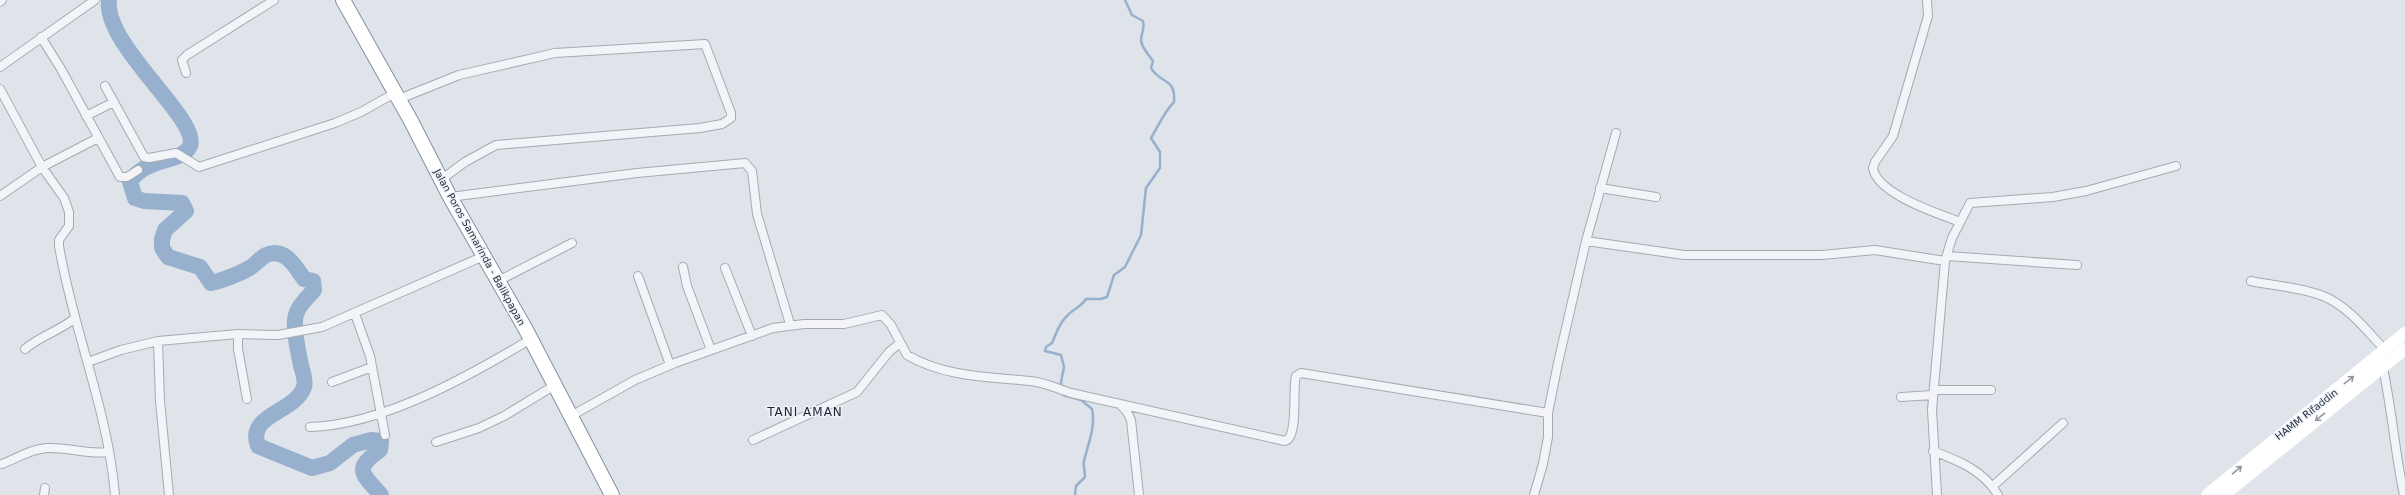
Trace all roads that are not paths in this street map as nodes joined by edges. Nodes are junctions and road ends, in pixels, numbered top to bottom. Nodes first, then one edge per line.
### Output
1 (95, 0) edge
2 (274, 0) edge
3 (343, 0) edge
4 (1928, 0) edge
5 (41, 37) junction
6 (0, 67) edge
7 (186, 73) dead end
8 (105, 86) dead end
9 (0, 89) edge
10 (397, 96) junction
11 (114, 102) junction
12 (86, 116) junction
13 (1616, 133) dead end
14 (98, 138) junction
15 (2176, 166) dead end
16 (42, 167) junction
17 (138, 170) dead end
18 (442, 179) junction
19 (1600, 188) junction
20 (0, 196) edge
21 (450, 197) junction
22 (1656, 197) dead end
23 (1960, 222) junction
24 (1586, 241) junction
25 (572, 243) dead end
26 (484, 256) junction
27 (1946, 259) junction
28 (2077, 265) dead end
29 (683, 267) dead end
30 (725, 268) dead end
31 (638, 276) dead end
32 (498, 281) junction
33 (2251, 281) dead end
34 (355, 314) junction
35 (74, 318) junction
36 (790, 324) junction
37 (2405, 333) edge
38 (238, 334) junction
39 (752, 336) junction
40 (531, 339) junction
41 (158, 341) junction
42 (900, 343) junction
43 (25, 349) dead end
44 (2405, 349) edge
45 (711, 350) junction
46 (2385, 350) junction
47 (88, 362) junction
48 (670, 365) junction
49 (372, 367) junction
50 (2383, 368) junction
51 (332, 382) dead end
52 (554, 385) junction
53 (1991, 390) dead end
54 (1933, 392) junction
55 (1901, 396) dead end
56 (247, 399) dead end
57 (1119, 403) junction
58 (382, 412) junction
59 (1548, 413) junction
60 (571, 416) junction
61 (2063, 422) dead end
62 (310, 428) dead end
63 (385, 435) dead end
64 (753, 440) dead end
65 (436, 442) dead end
66 (1933, 451) junction
67 (109, 452) junction
68 (2, 464) dead end
69 (1993, 486) junction
70 (115, 495) edge
71 (169, 495) edge
72 (612, 495) edge
73 (1139, 495) edge
74 (1534, 495) edge
75 (1937, 495) edge
76 (1998, 495) edge
77 (2207, 495) edge
78 (2224, 495) edge
79 (2404, 495) edge

1 - 5 street
2 - 7 street
3 - 10 highway, Jalan Poros Samarinda - Balikpapan
4 - 23 street
5 - 6 street
5 - 12 street
8 - 11 street
9 - 16 street
10 - 11 street
10 - 18 highway, Jalan Poros Samarinda - Balikpapan
10 - 18 street
11 - 12 street
12 - 14 street
13 - 19 street
14 - 16 street
14 - 17 street
15 - 23 street
16 - 20 street
16 - 35 street
18 - 21 highway, Jalan Poros Samarinda - Balikpapan
19 - 22 street
19 - 24 street
21 - 26 highway, Jalan Poros Samarinda - Balikpapan
21 - 36 street
23 - 27 street
24 - 27 street
24 - 59 street
25 - 32 street
26 - 32 highway, Jalan Poros Samarinda - Balikpapan
26 - 34 street
27 - 28 street
27 - 54 street
29 - 45 street
30 - 39 street
31 - 48 street
32 - 40 highway, Jalan Poros Samarinda - Balikpapan
33 - 46 street
34 - 38 street
34 - 49 street
35 - 43 street
35 - 47 street
36 - 39 street
36 - 42 street
37 - 46 main road, HAMM Rifaddin
38 - 41 street
38 - 56 street
39 - 45 street
40 - 52 highway, Jalan Poros Samarinda - Balikpapan
40 - 58 street
41 - 47 street
41 - 71 street
42 - 57 street
42 - 64 street
44 - 50 main road, HAMM Rifaddin
45 - 48 street
77 -> 46 main road, HAMM Rifaddin
47 - 67 street
48 - 60 street
49 - 51 street
49 - 58 street
50 -> 78 main road, HAMM Rifaddin
50 - 79 street
52 - 60 highway, Jalan Poros Samarinda - Balikpapan
52 - 65 street
53 - 54 street
54 - 55 street
54 - 66 street
57 - 59 street
57 - 73 street
58 - 62 street
58 - 63 street
59 - 74 street
60 - 72 highway, Jalan Poros Samarinda - Balikpapan
61 - 69 street
66 - 69 street
66 - 75 street
67 - 68 street
67 - 70 street
69 - 76 street

